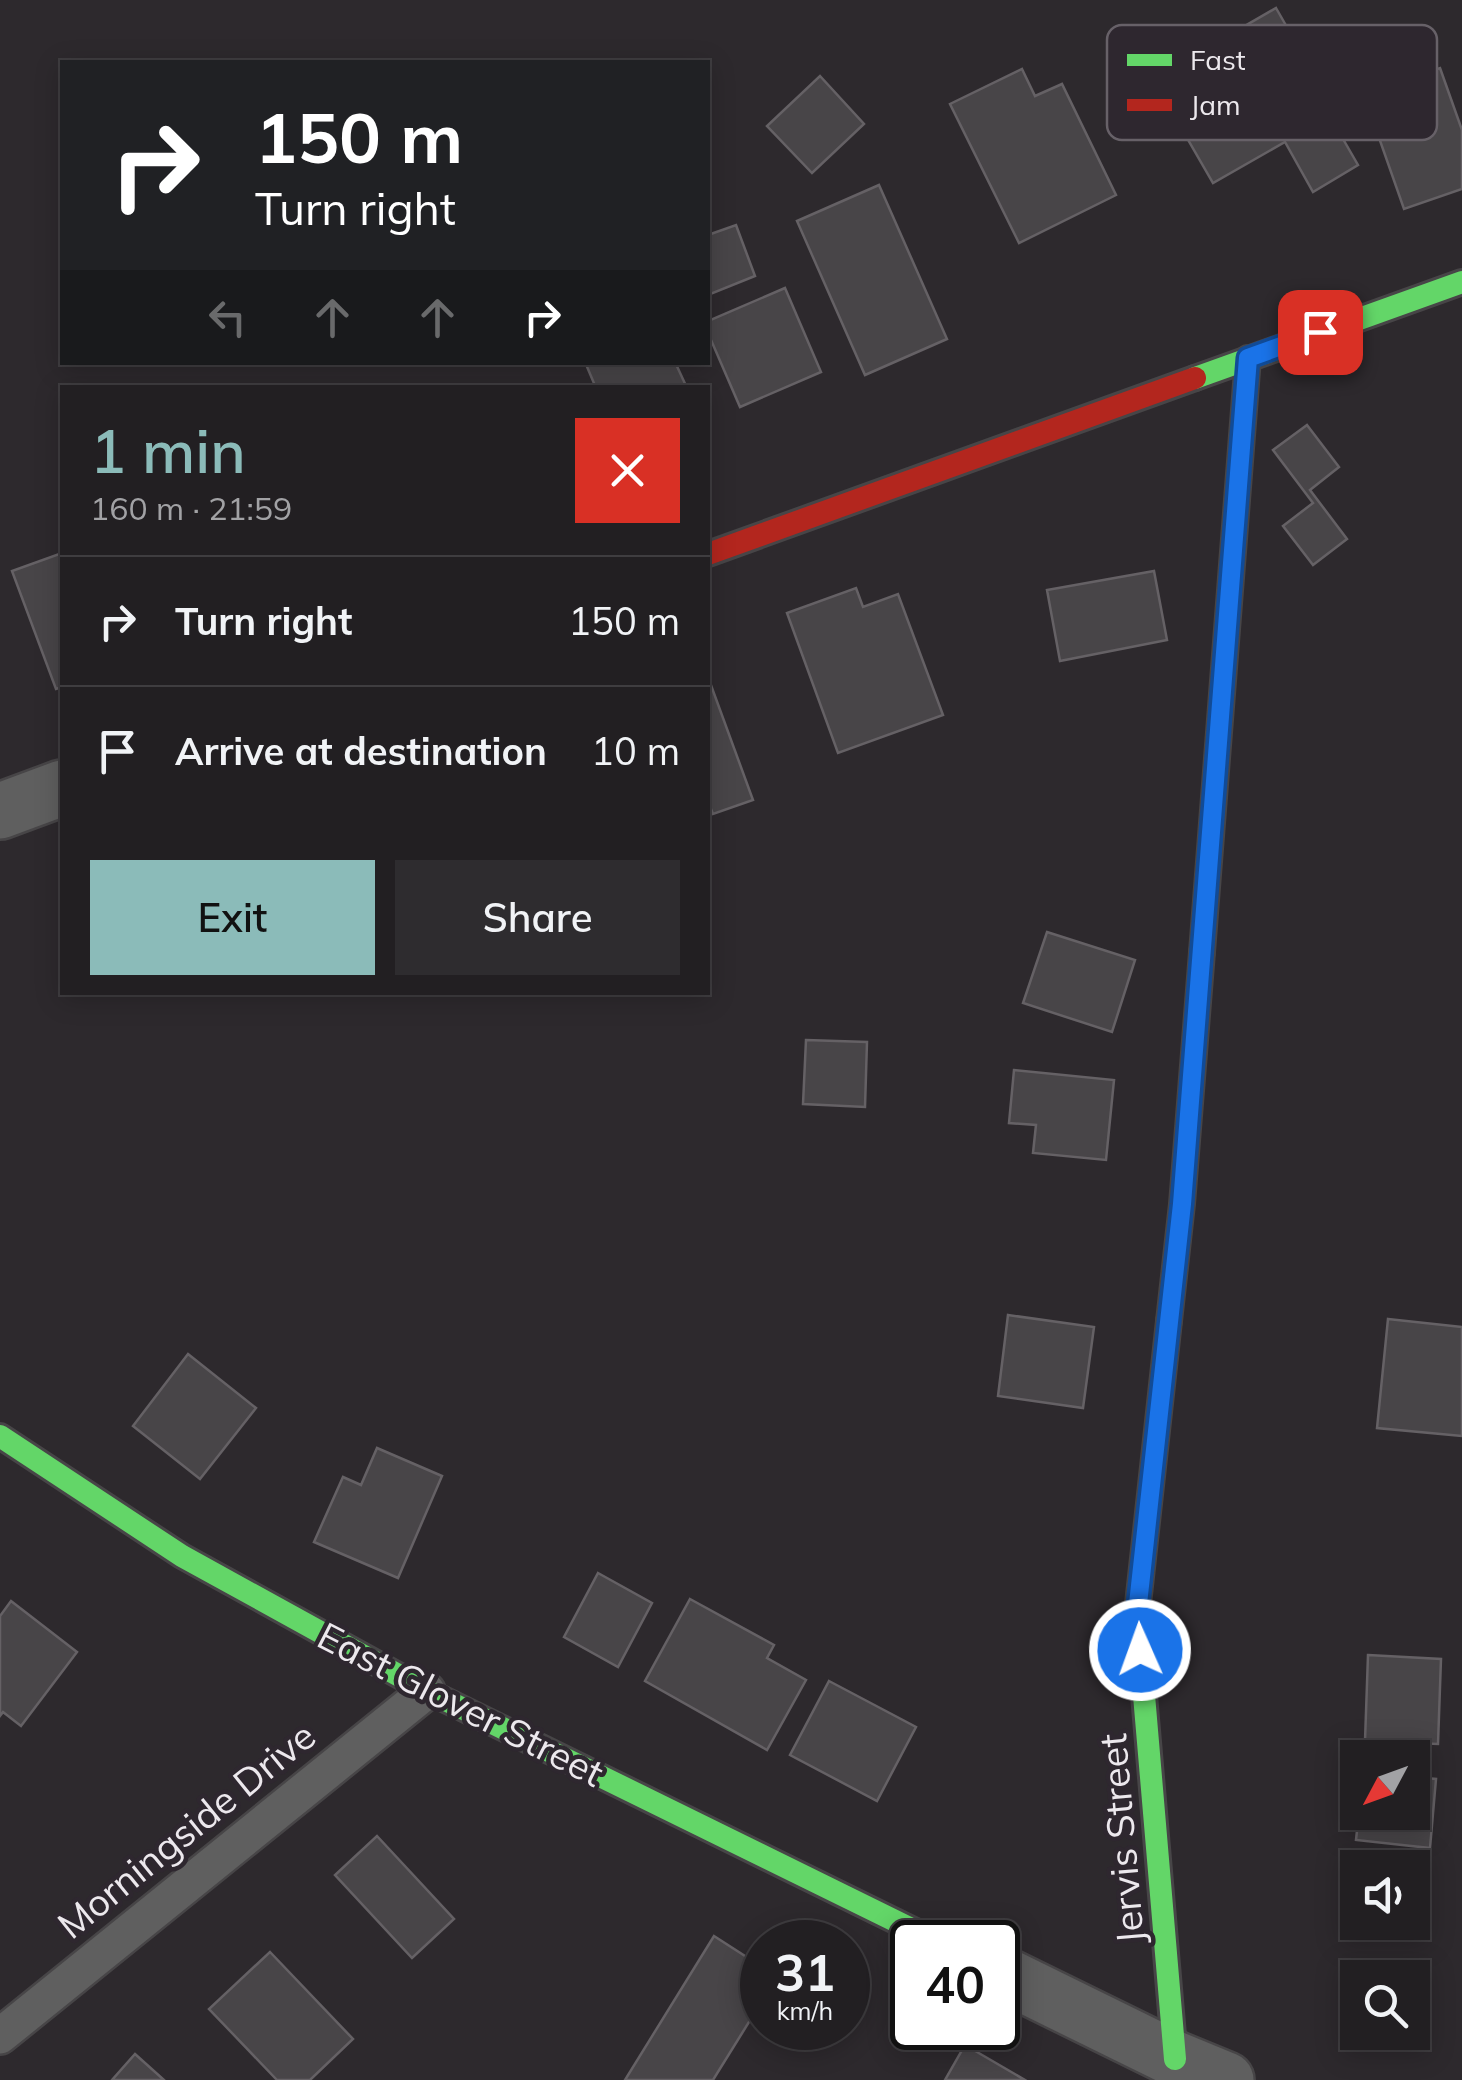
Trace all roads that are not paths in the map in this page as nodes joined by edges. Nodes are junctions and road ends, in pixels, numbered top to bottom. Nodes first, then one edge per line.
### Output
1 (1462, 282) edge
2 (1248, 358) junction
3 (710, 553) edge
4 (60, 789) edge
5 (0, 810) edge
6 (0, 1436) edge
7 (426, 1690) junction
8 (893, 1920) edge
9 (1020, 1983) edge
10 (0, 2036) edge
11 (1175, 2059) junction
12 (1226, 2080) edge

1 - 2 street
2 - 3 street
2 - 11 street, Jervis Street
4 - 5 street
6 - 7 street, East Glover Street
7 - 8 street, East Glover Street
7 - 10 lane, Morningside Drive
9 - 11 street
11 - 12 street

